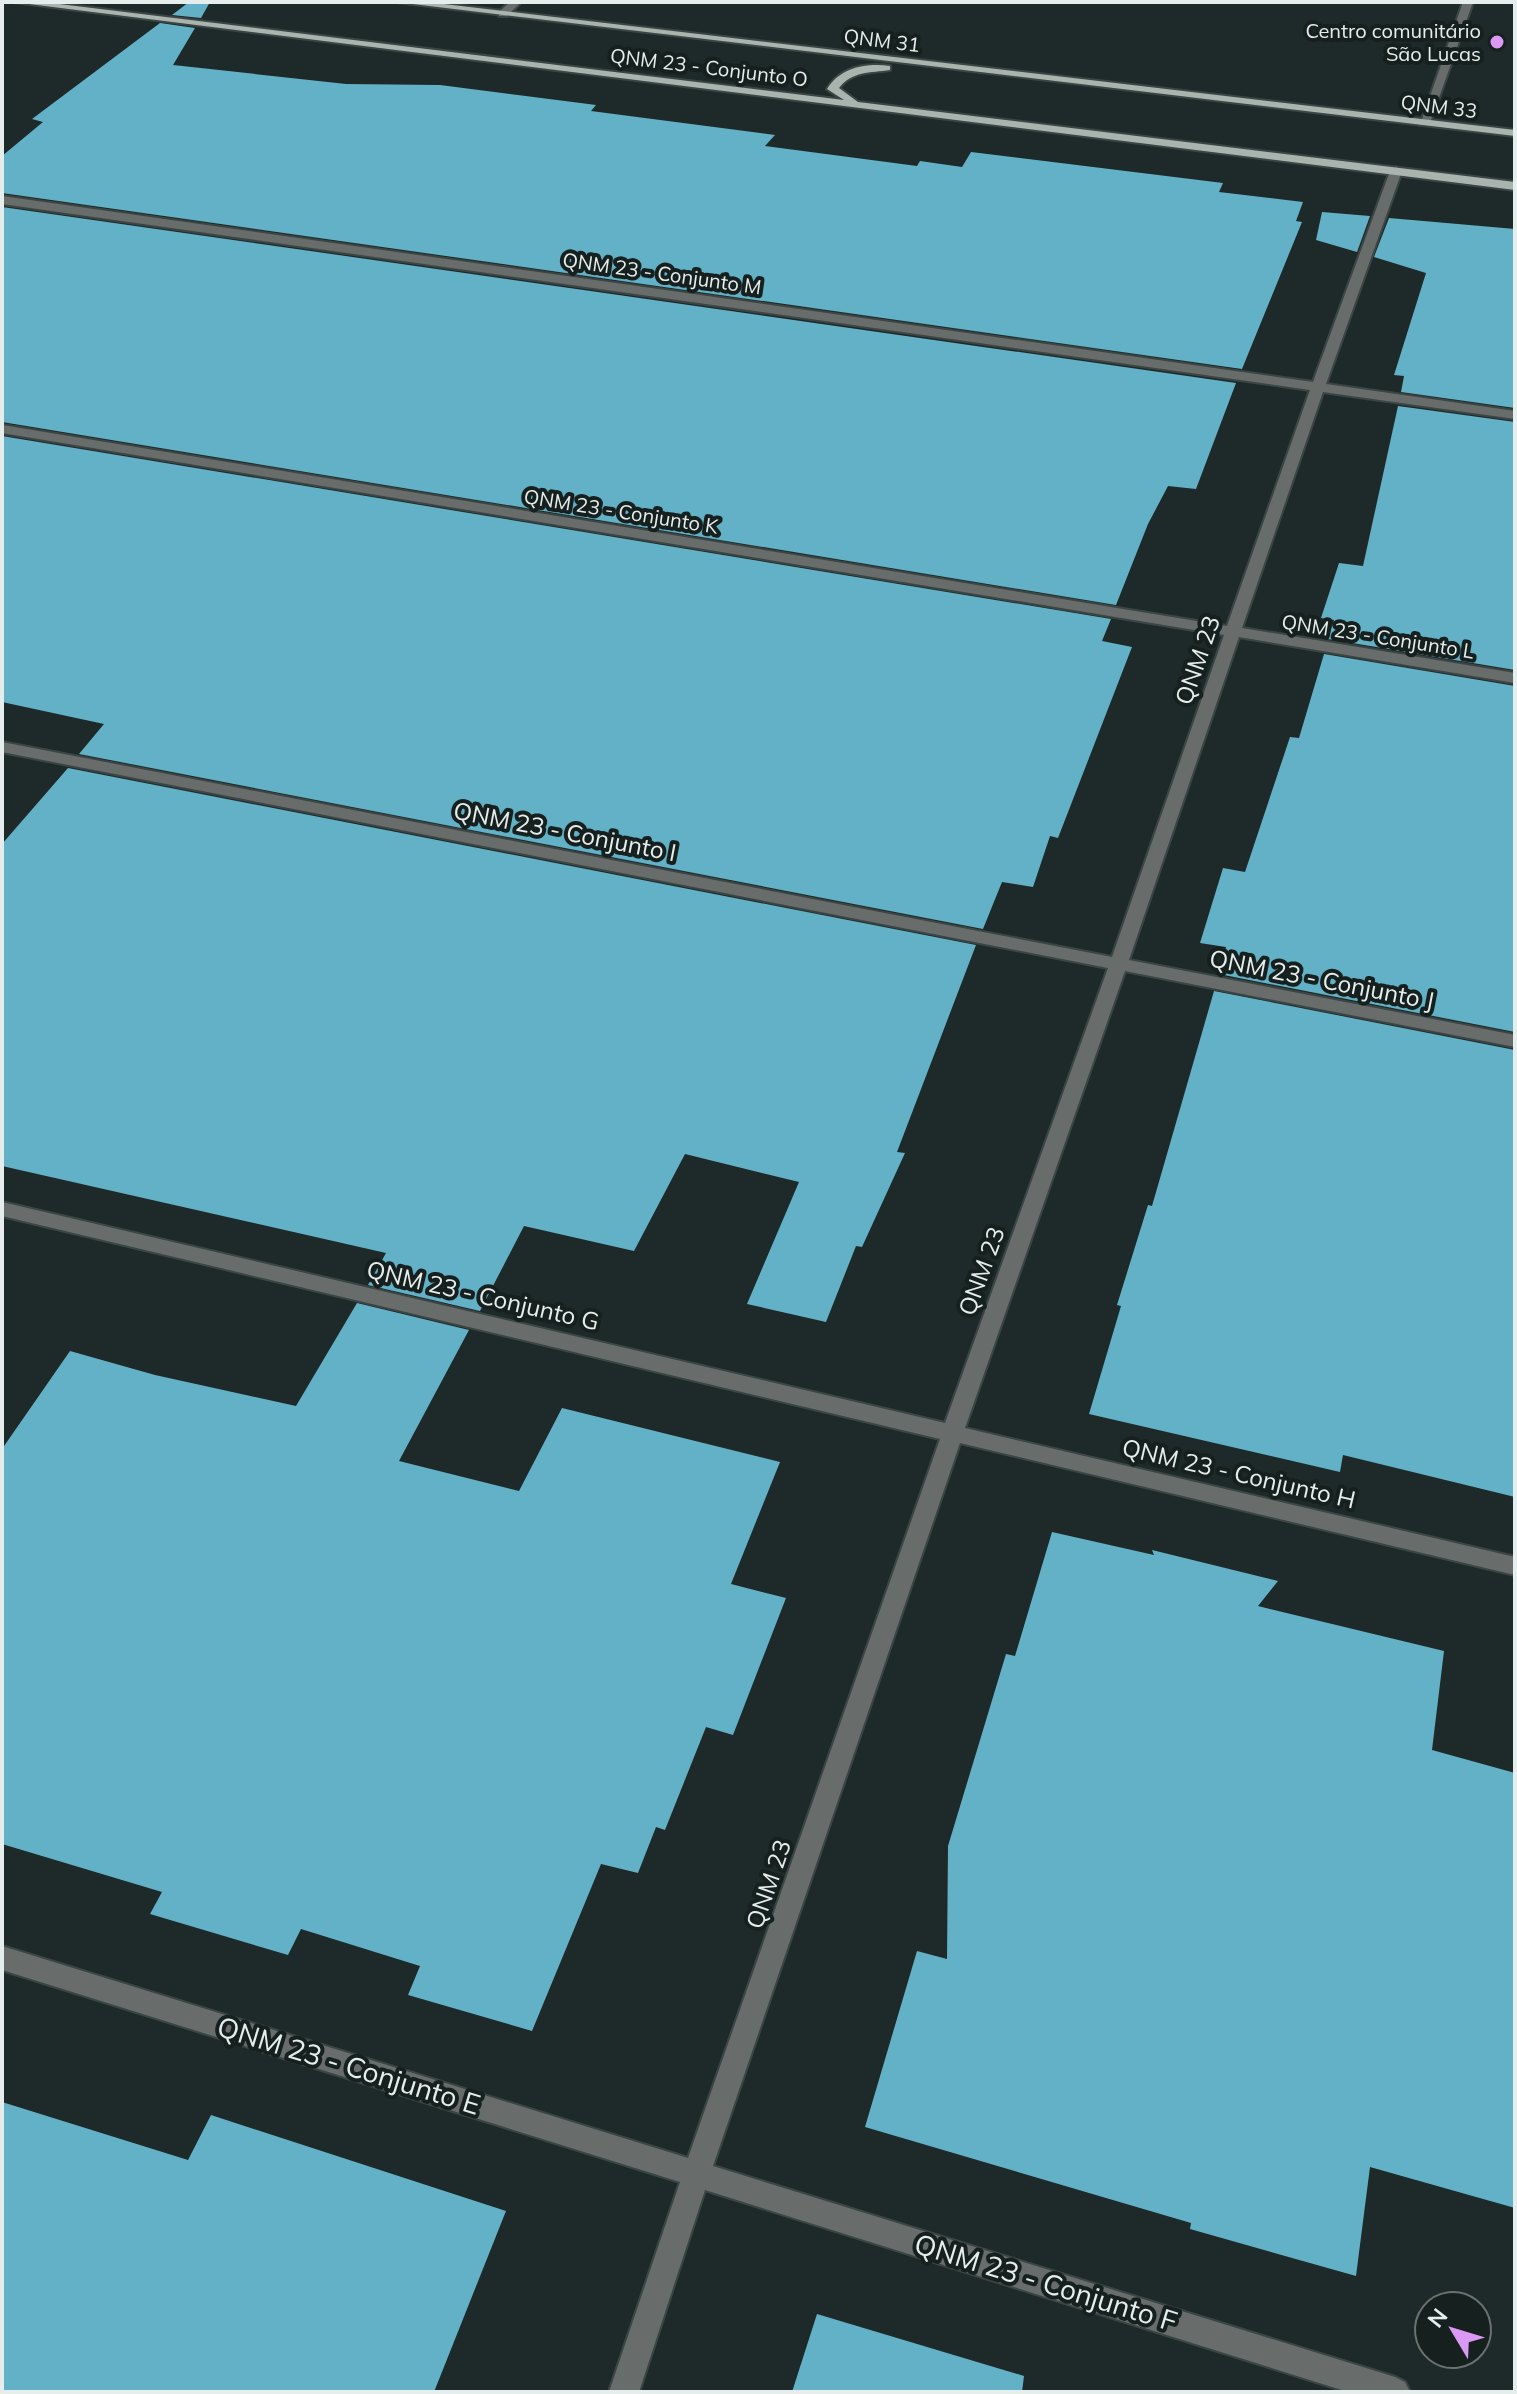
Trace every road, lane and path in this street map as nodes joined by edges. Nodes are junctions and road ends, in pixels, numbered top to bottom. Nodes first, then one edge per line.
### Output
1 (18, 2) edge
2 (401, 2) edge
3 (516, 2) edge
4 (1468, 2) edge
5 (503, 14) junction
6 (1208, 97) junction
7 (860, 104) junction
8 (1358, 116) joint
9 (1424, 123) junction
10 (1515, 133) edge
11 (1396, 171) junction
12 (1515, 186) edge
13 (2, 200) edge
14 (1316, 386) junction
15 (1515, 415) edge
16 (2, 429) edge
17 (1234, 633) junction
18 (1515, 678) edge
19 (2, 747) edge
20 (1119, 963) junction
21 (1515, 1041) edge
22 (2, 1209) edge
23 (952, 1432) junction
24 (1515, 1566) edge
25 (2, 1958) edge
26 (696, 2173) junction
27 (624, 2392) edge
28 (1395, 2392) edge

1 - 7 main road, QNM 23 - Conjunto O
2 - 5 main road, QNM 31
3 - 5 street
4 - 9 street
5 - 6 main road, QNM 31
6 - 7 main road
6 - 8 main road, QNM 31
7 - 11 main road, QNM 23 - Conjunto O
8 - 9 main road, QNM 33
9 - 10 main road, QNM 33
11 - 12 main road, QNM 23 - Conjunto O
11 - 14 street, QNM 23
13 - 14 street, QNM 23 - Conjunto M
14 - 15 street, QNM 23 - Conjunto M
14 - 17 street, QNM 23
16 - 17 street, QNM 23 - Conjunto K
17 - 18 street, QNM 23 - Conjunto L
17 - 20 street, QNM 23
19 - 20 street, QNM 23 - Conjunto I
20 - 21 street, QNM 23 - Conjunto J
20 - 23 street, QNM 23
22 - 23 street, QNM 23 - Conjunto G
23 - 24 street, QNM 23 - Conjunto H
23 - 26 street, QNM 23
25 - 26 street, QNM 23 - Conjunto E
26 - 27 street, QNM 23
26 - 28 street, QNM 23 - Conjunto F

